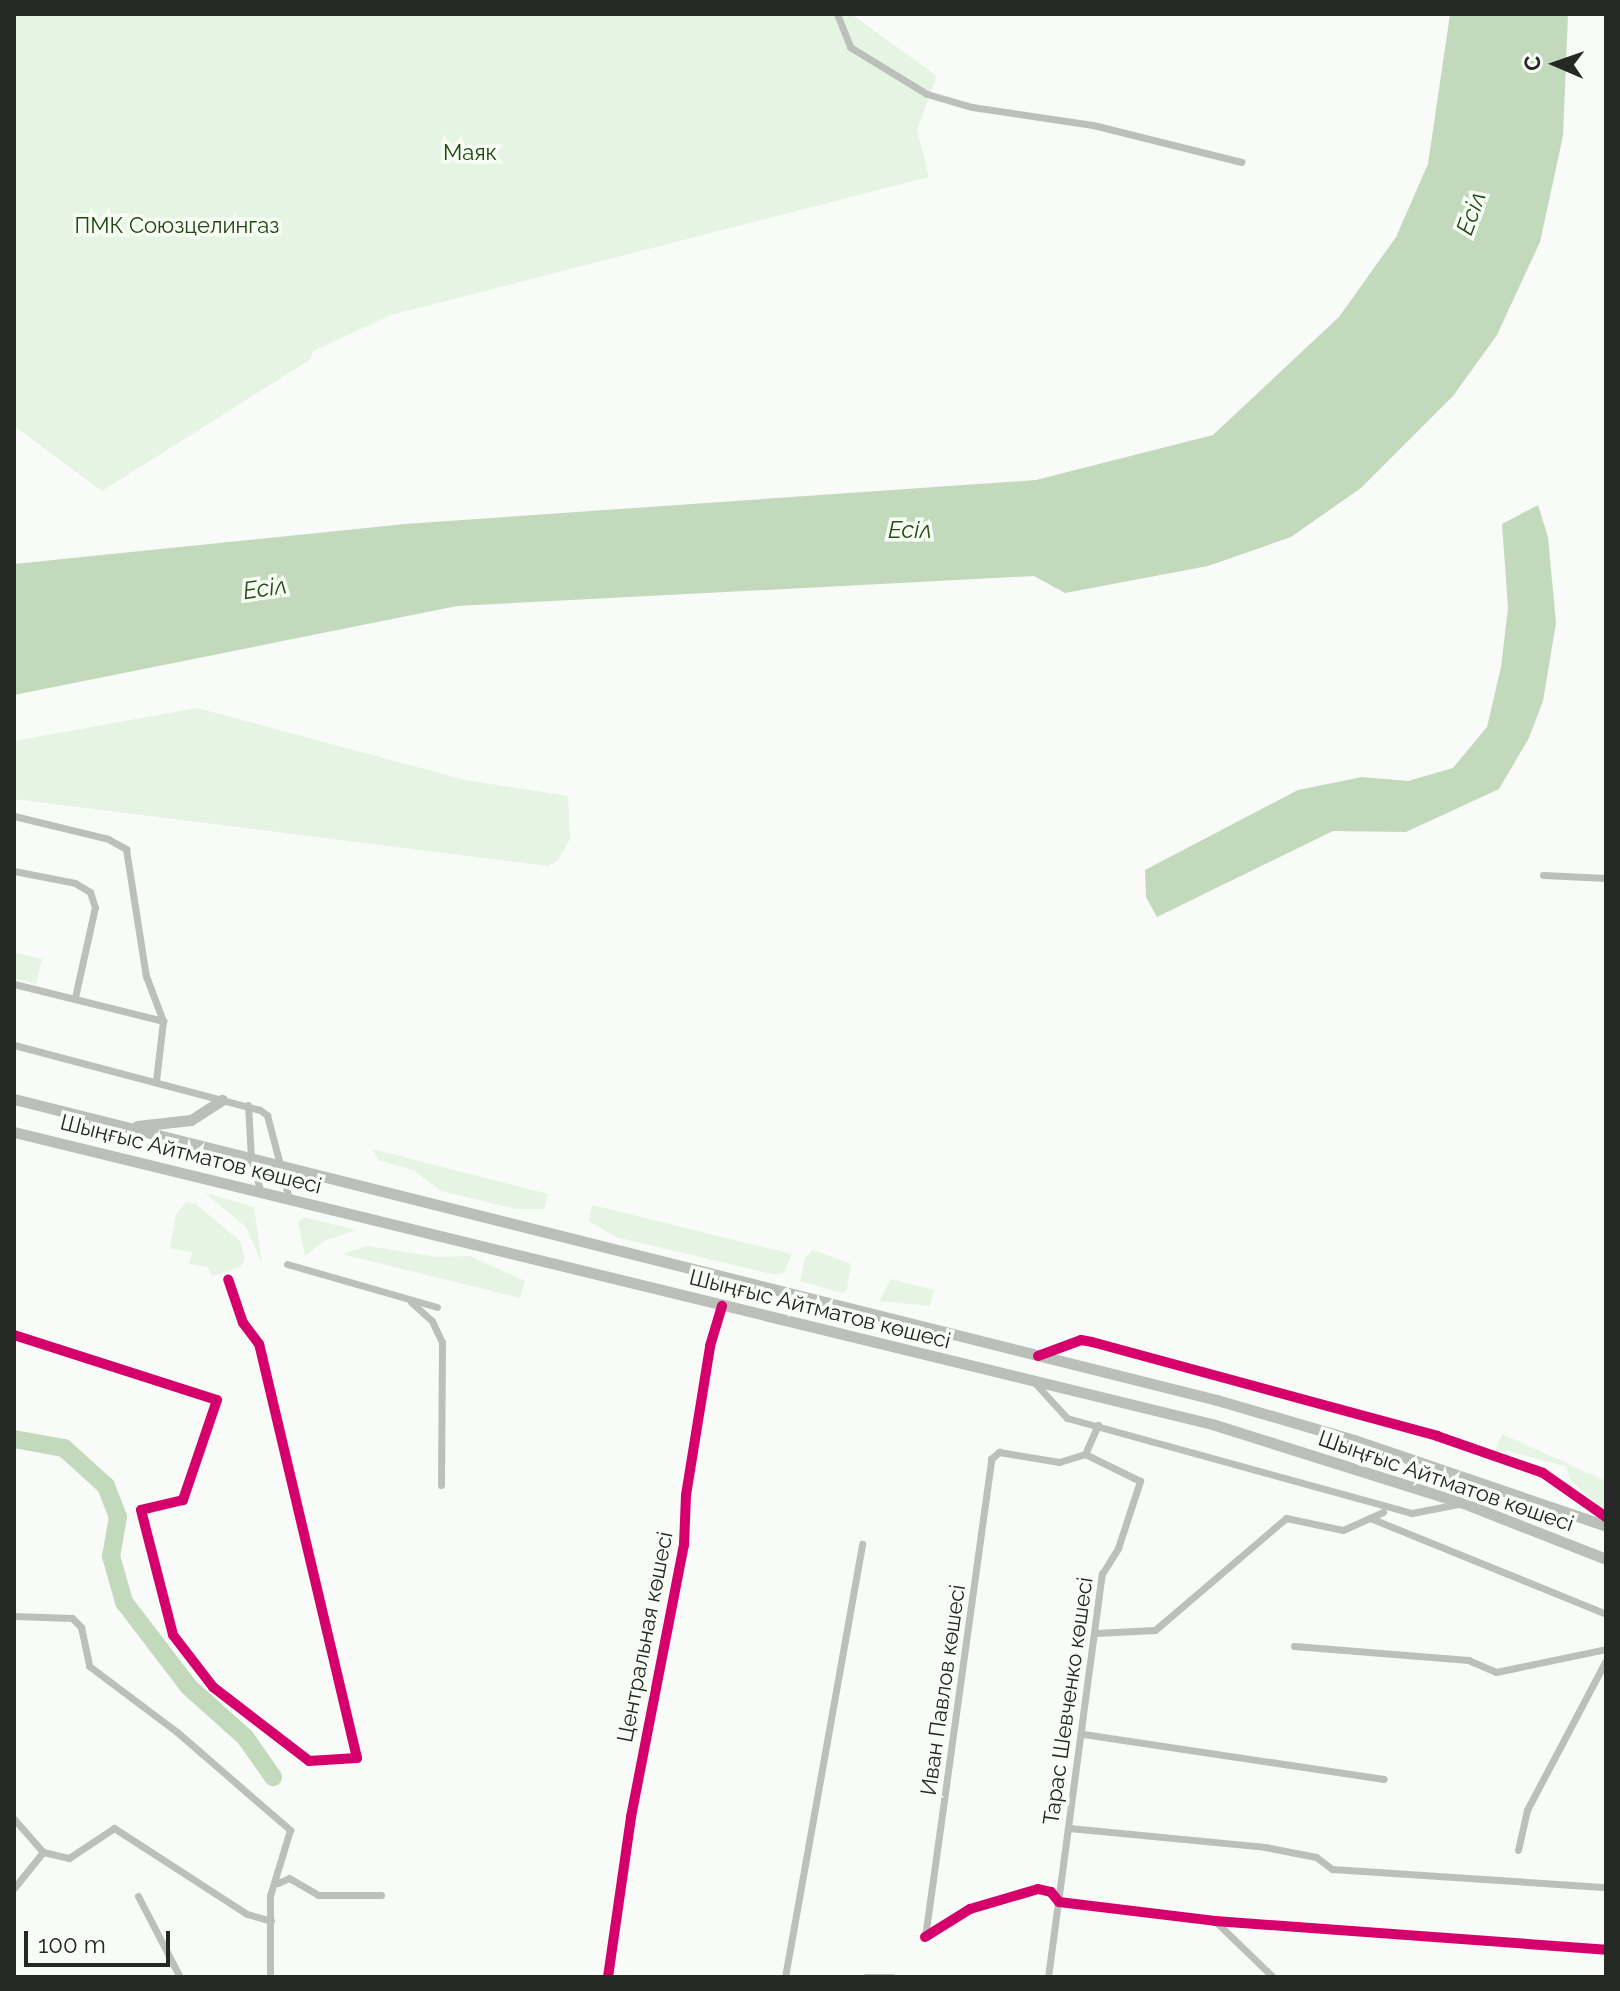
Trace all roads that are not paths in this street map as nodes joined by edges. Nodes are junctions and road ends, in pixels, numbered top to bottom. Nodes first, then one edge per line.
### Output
1 (837, 14) edge
2 (1241, 162) dead end
3 (14, 816) edge
4 (14, 871) edge
5 (1543, 875) dead end
6 (1606, 878) edge
7 (14, 984) edge
8 (75, 997) junction
9 (163, 1021) junction
10 (14, 1045) edge
11 (156, 1081) junction
12 (14, 1099) edge
13 (222, 1100) junction
14 (248, 1105) junction
15 (126, 1127) junction
16 (14, 1132) edge
17 (251, 1158) junction
18 (278, 1165) junction
19 (261, 1192) junction
20 (289, 1199) junction
21 (287, 1264) dead end
22 (228, 1279) dead end
23 (411, 1302) junction
24 (722, 1306) junction
25 (437, 1307) dead end
26 (14, 1335) edge
27 (1038, 1356) junction
28 (1034, 1382) junction
29 (1098, 1425) junction
30 (1085, 1454) junction
31 (441, 1485) dead end
32 (1463, 1503) junction
33 (1383, 1512) dead end
34 (1606, 1517) edge
35 (1370, 1518) junction
36 (1606, 1526) edge
37 (862, 1544) dead end
38 (1606, 1559) edge
39 (1606, 1614) edge
40 (14, 1616) edge
41 (1096, 1633) junction
42 (1294, 1646) dead end
43 (1606, 1649) edge
44 (1606, 1660) edge
45 (1083, 1734) junction
46 (1384, 1779) dead end
47 (14, 1819) edge
48 (1069, 1828) junction
49 (1518, 1850) dead end
50 (43, 1852) junction
51 (278, 1883) junction
52 (1606, 1887) edge
53 (14, 1888) edge
54 (381, 1895) dead end
55 (138, 1896) dead end
56 (1059, 1902) junction
57 (271, 1921) junction
58 (1215, 1921) junction
59 (1606, 1950) edge
60 (180, 1977) edge
61 (270, 1977) edge
62 (608, 1977) edge
63 (785, 1977) edge
64 (866, 1977) edge
65 (892, 1977) edge
66 (1048, 1977) edge
67 (1273, 1977) edge

1 - 2 street
3 - 9 street
4 - 8 street
5 - 6 street
7 - 8 street
8 - 9 street
9 - 11 street
10 - 11 street
11 - 13 street
12 - 15 main road, Шыңғыс Айтматов көшесі
13 - 14 street
13 - 15 main road
14 - 17 street
14 - 18 street
15 - 17 main road, Шыңғыс Айтматов көшесі
16 - 19 main road, Шыңғыс Айтматов көшесі
17 - 18 main road, Шыңғыс Айтматов көшесі
17 - 19 street
18 - 20 street
18 - 27 main road, Шыңғыс Айтматов көшесі
19 - 20 main road, Шыңғыс Айтматов көшесі
20 - 24 main road, Шыңғыс Айтматов көшесі
21 - 23 street
22 - 26 street
23 - 25 street
23 - 31 street
24 - 28 main road, Шыңғыс Айтматов көшесі
24 - 62 street, Центральная көшесі
27 - 34 street
27 - 36 main road, Шыңғыс Айтматов көшесі
28 - 29 street
28 - 32 main road, Шыңғыс Айтматов көшесі
29 - 30 street
29 - 32 street
30 - 41 street, Тарас Шевченко көшесі
30 - 56 street, Иван Павлов көшесі
32 - 38 main road, Шыңғыс Айтматов көшесі
33 - 35 street
35 - 39 street
35 - 41 street
37 - 63 street
40 - 51 street
41 - 45 street, Тарас Шевченко көшесі
42 - 43 street
44 - 49 street
45 - 46 street
45 - 48 street, Тарас Шевченко көшесі
47 - 50 street
48 - 52 street
48 - 56 street, Тарас Шевченко көшесі
50 - 53 street
50 - 57 street
51 - 54 street
51 - 57 street
55 - 60 street
56 - 58 street
56 - 66 street, Тарас Шевченко көшесі
57 - 61 street
58 - 59 street
58 - 67 street
64 - 65 street

